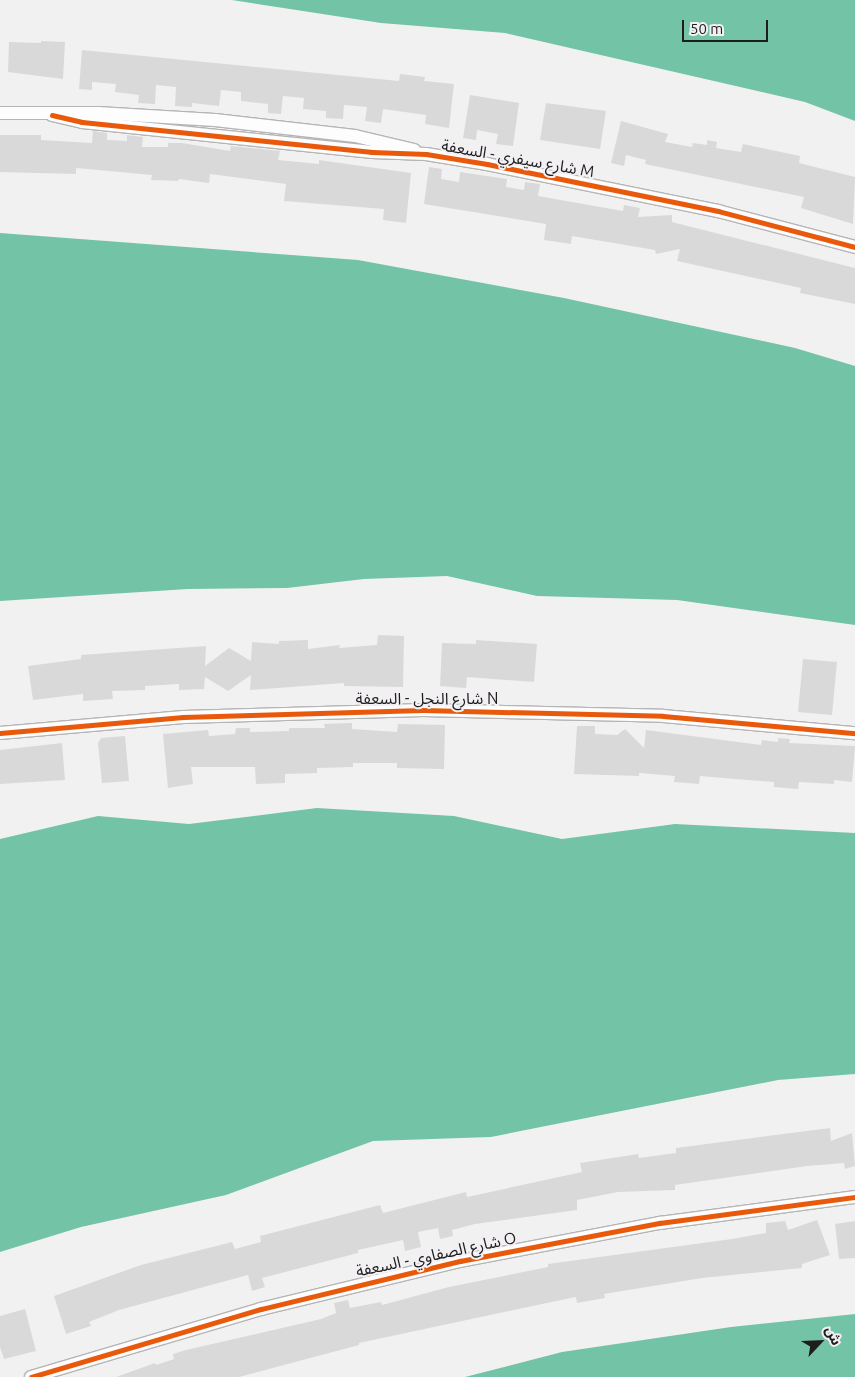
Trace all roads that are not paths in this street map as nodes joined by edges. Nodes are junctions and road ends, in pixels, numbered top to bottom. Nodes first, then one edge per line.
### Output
1 (0, 114) edge
2 (52, 115) junction
3 (254, 124) junction
4 (252, 137) junction
5 (314, 138) junction
6 (855, 247) edge
7 (0, 733) edge
8 (855, 733) edge
9 (855, 1197) edge
10 (31, 1377) edge

1 - 2 street, شارع سيفري - السعفة M
2 - 3 street, شارع سيفري - السعفة M
2 - 4 street, شارع سيفري - السعفة M
3 - 4 street
3 - 5 street, شارع سيفري - السعفة M
4 - 5 street, شارع سيفري - السعفة M
5 - 6 street, شارع سيفري - السعفة M
7 - 8 street, شارع النجل - السعفة N
9 - 10 street, شارع الصفاوي - السعفة O

